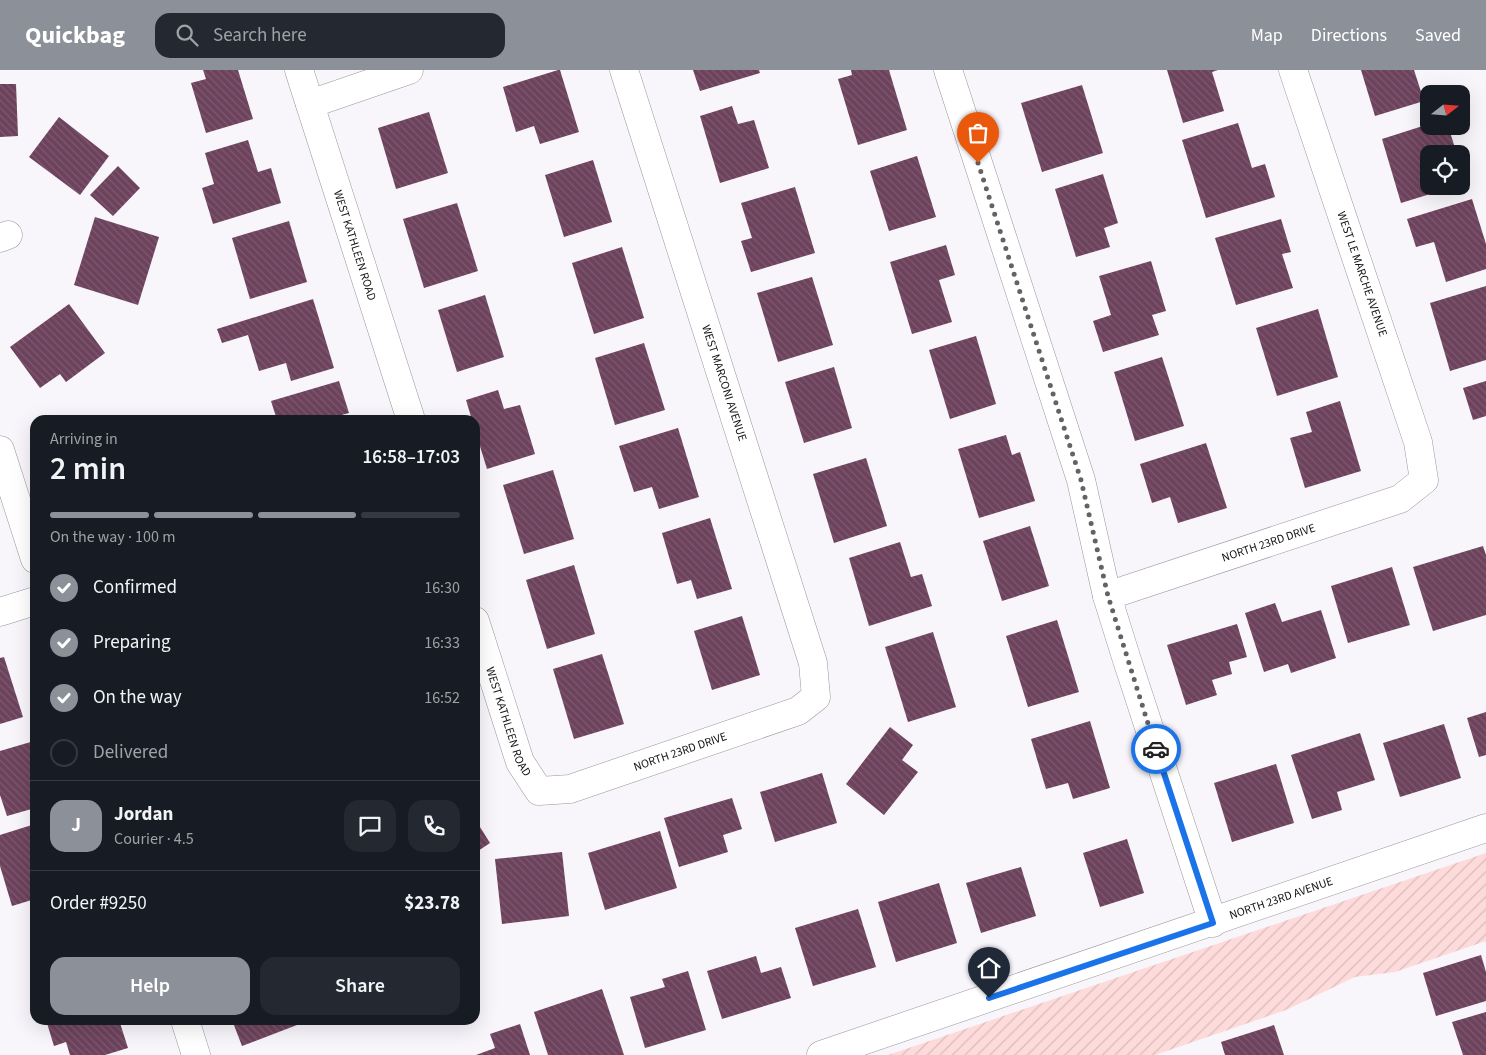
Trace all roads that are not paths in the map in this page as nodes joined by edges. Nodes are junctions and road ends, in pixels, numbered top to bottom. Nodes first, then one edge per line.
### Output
1 (299, 70) edge
2 (409, 70) edge
3 (624, 70) edge
4 (948, 70) edge
5 (1293, 70) edge
6 (310, 104) junction
7 (409, 415) edge
8 (0, 450) edge
9 (1424, 480) joint
10 (30, 543) edge
11 (1108, 596) junction
12 (30, 603) edge
13 (0, 612) edge
14 (480, 637) edge
15 (816, 697) joint
16 (539, 791) joint
17 (1486, 828) edge
18 (1213, 923) junction
19 (187, 1025) edge
20 (196, 1055) edge
21 (821, 1055) edge

1 - 6 street, WEST KATHLEEN ROAD
2 - 6 street
3 - 15 street, WEST MARCONI AVENUE
4 - 11 street
5 - 9 street, WEST LE MARCHE AVENUE
6 - 7 street, WEST KATHLEEN ROAD
8 - 10 street
9 - 11 street, NORTH 23RD DRIVE
11 - 18 street
12 - 13 street
14 - 16 street, WEST KATHLEEN ROAD
15 - 16 street, NORTH 23RD DRIVE
17 - 18 street, NORTH 23RD AVENUE
18 - 21 street, NORTH 23RD AVENUE
19 - 20 street

